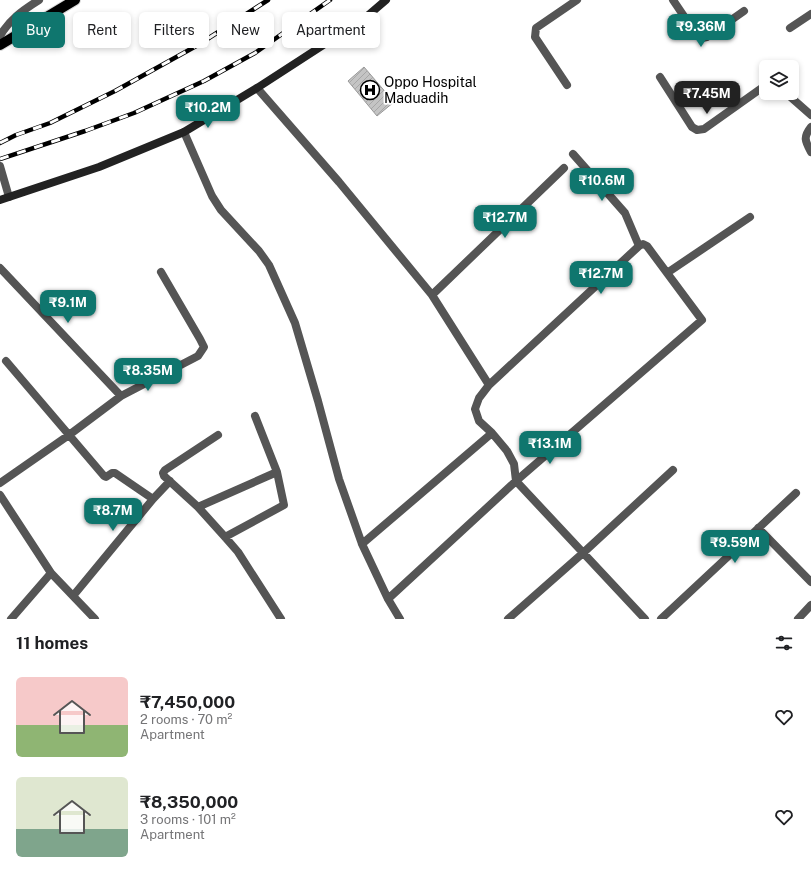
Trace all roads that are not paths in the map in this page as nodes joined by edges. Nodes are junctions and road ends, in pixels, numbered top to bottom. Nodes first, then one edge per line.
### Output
1 (39, 0) edge
2 (75, 0) edge
3 (386, 0) edge
4 (577, 0) edge
5 (673, 0) edge
6 (744, 11) dead end
7 (811, 14) edge
8 (790, 28) dead end
9 (0, 36) edge
10 (0, 45) edge
11 (660, 77) dead end
12 (567, 85) dead end
13 (257, 88) junction
14 (759, 90) edge
15 (794, 100) edge
16 (811, 115) edge
17 (811, 127) edge
18 (184, 132) junction
19 (811, 152) edge
20 (573, 154) dead end
21 (0, 166) edge
22 (564, 168) dead end
23 (9, 197) junction
24 (0, 200) edge
25 (750, 217) dead end
26 (639, 246) junction
27 (0, 268) edge
28 (161, 272) dead end
29 (667, 273) junction
30 (432, 294) junction
31 (6, 361) dead end
32 (489, 385) junction
33 (121, 396) junction
34 (255, 416) dead end
35 (492, 434) junction
36 (69, 435) junction
37 (218, 435) dead end
38 (673, 470) dead end
39 (277, 472) junction
40 (170, 481) junction
41 (516, 481) junction
42 (0, 482) edge
43 (796, 494) dead end
44 (0, 495) edge
45 (153, 499) junction
46 (198, 507) junction
47 (758, 528) junction
48 (226, 537) junction
49 (362, 544) junction
50 (583, 553) junction
51 (51, 573) junction
52 (811, 582) edge
53 (73, 596) junction
54 (388, 599) junction
55 (811, 605) edge
56 (11, 619) edge
57 (95, 619) edge
58 (281, 619) edge
59 (400, 619) edge
60 (508, 619) edge
61 (644, 619) edge
62 (661, 619) edge
63 (798, 619) edge

1 - 9 street
2 - 10 main road
3 - 13 street
4 - 12 street
5 - 6 street
7 - 8 street
11 - 14 street
13 - 18 street
13 - 30 street
15 - 16 street
17 - 19 street
18 - 23 street
18 - 49 street
20 - 26 street
21 - 23 street
22 - 30 street
23 - 24 street
25 - 29 street
26 - 29 street
26 - 32 street
27 - 33 street
28 - 33 street
29 - 41 street
30 - 32 street
31 - 36 street
32 - 35 street
33 - 36 street
34 - 39 street
35 - 41 street
35 - 49 street
36 - 42 street
36 - 45 street
37 - 40 street
38 - 50 street
39 - 46 street
39 - 48 street
40 - 45 street
40 - 46 street
41 - 50 street
41 - 54 street
43 - 47 street
44 - 51 street
45 - 53 street
46 - 48 street
47 - 52 street
47 - 62 street
48 - 58 street
49 - 54 street
50 - 60 street
50 - 61 street
51 - 53 street
51 - 56 street
53 - 57 street
54 - 59 street
55 - 63 street

